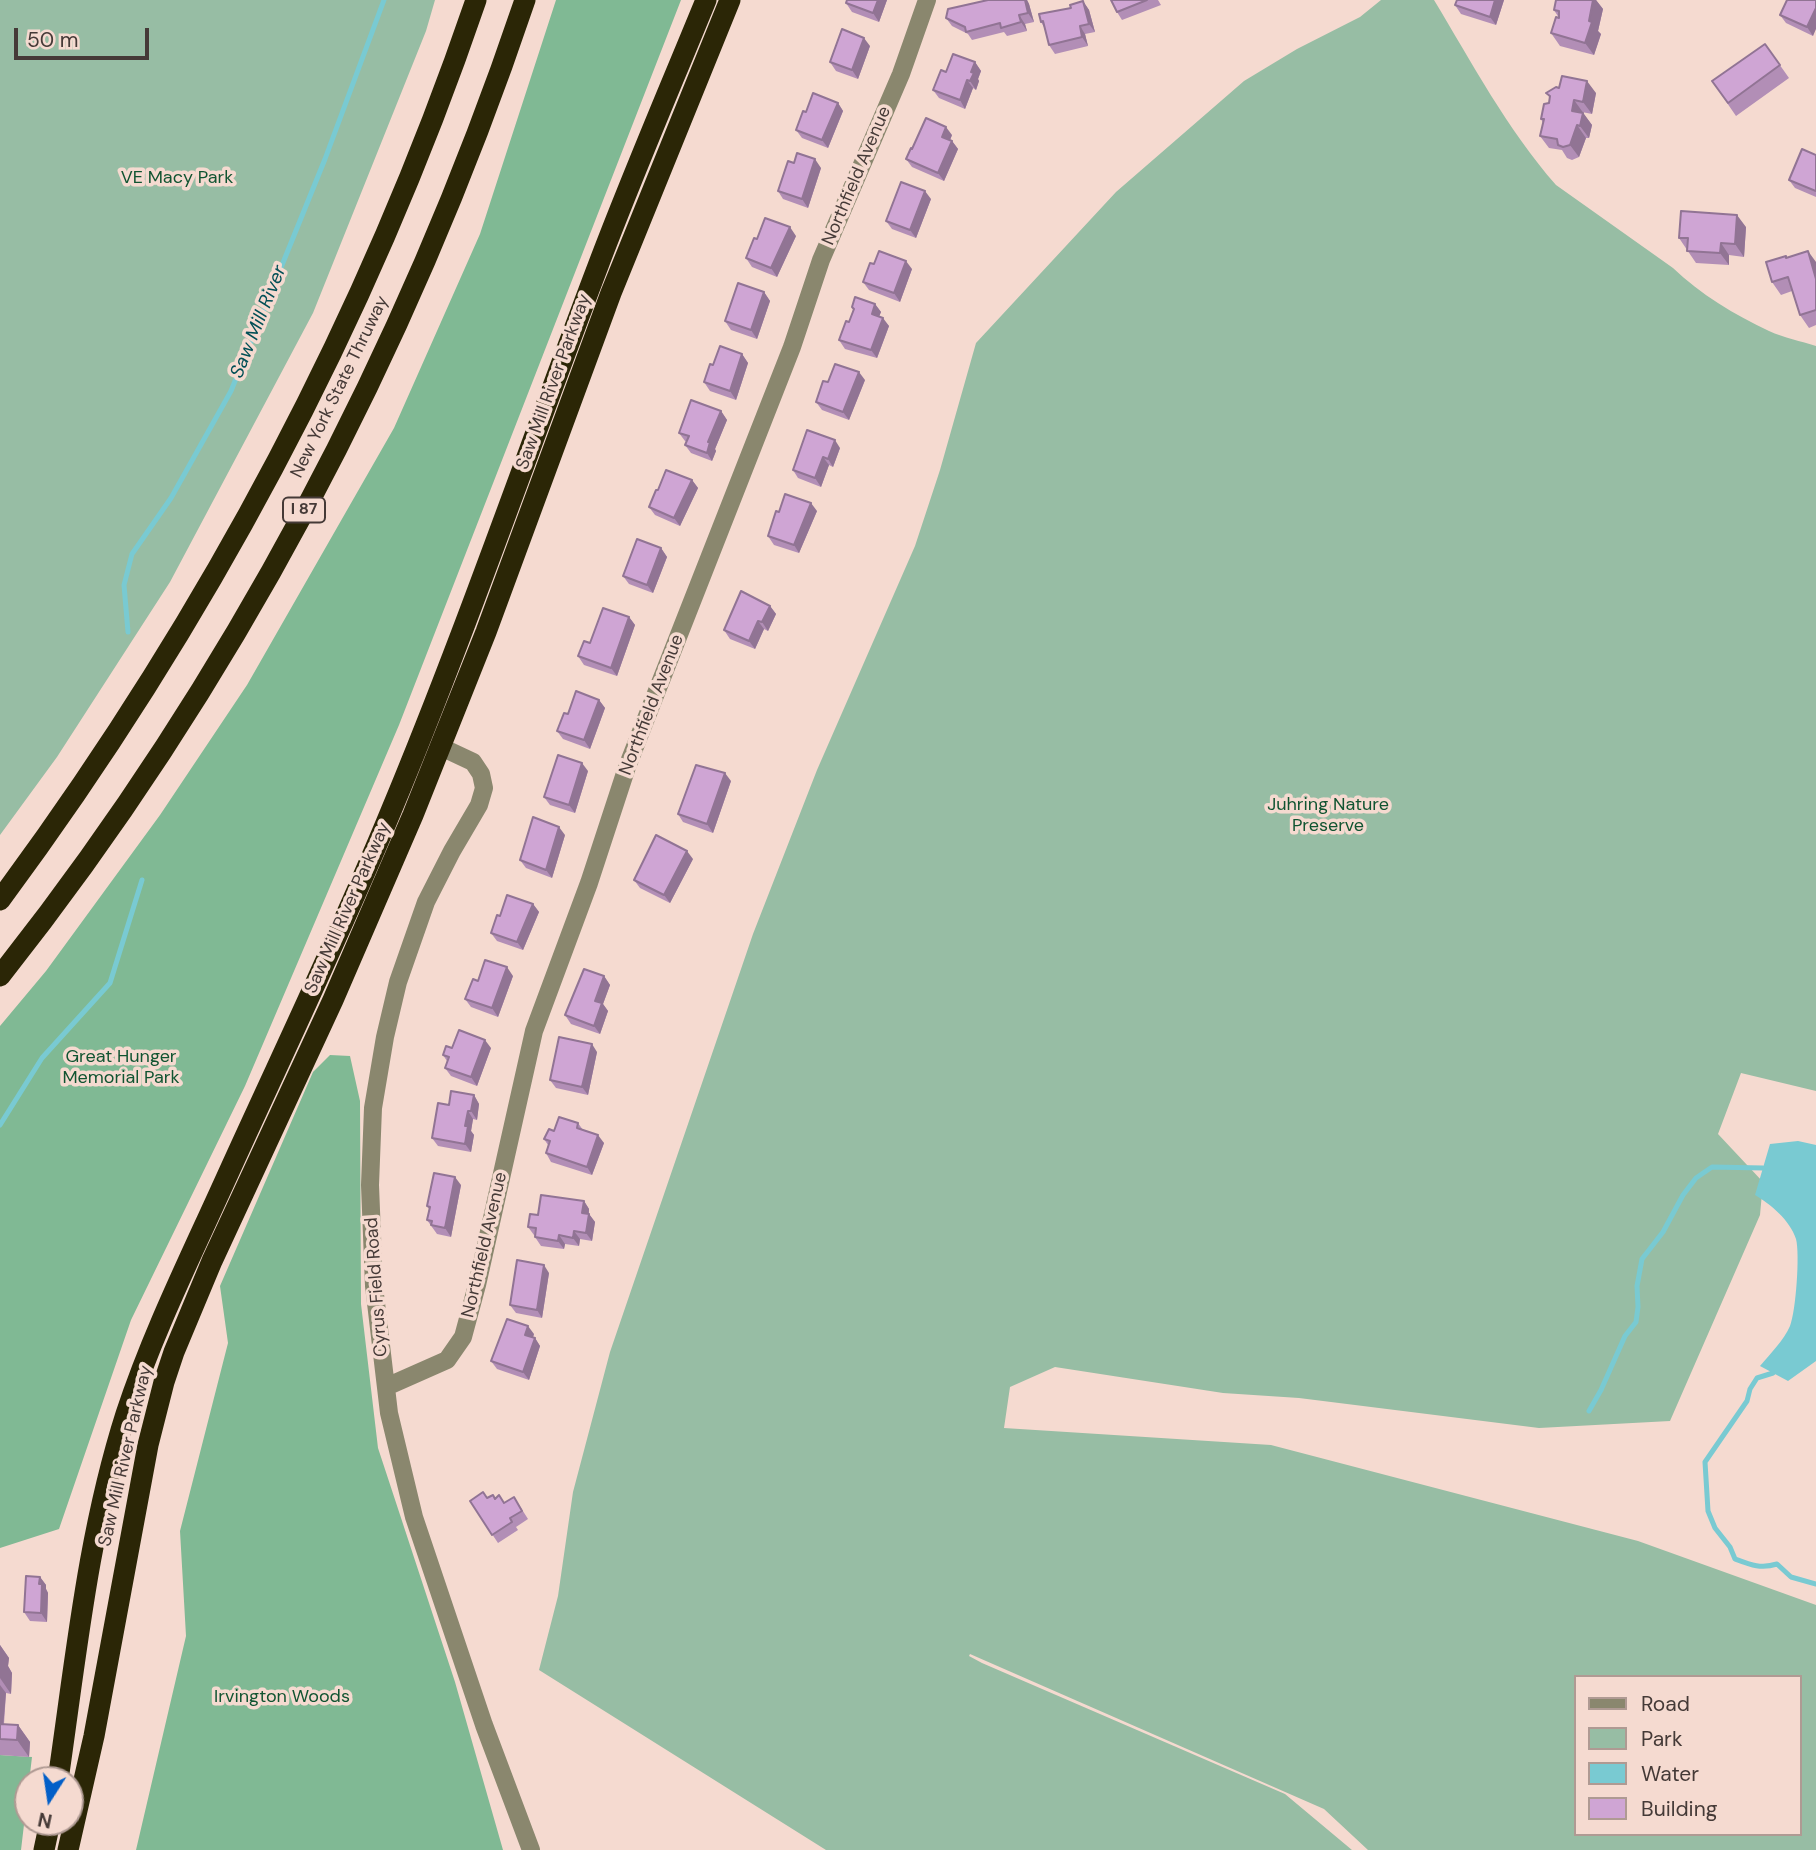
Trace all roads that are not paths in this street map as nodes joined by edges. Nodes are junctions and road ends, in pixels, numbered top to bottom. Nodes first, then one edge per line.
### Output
1 (476, 0) edge
2 (525, 0) edge
3 (706, 0) edge
4 (730, 0) edge
5 (927, 0) edge
6 (441, 747) junction
7 (0, 900) edge
8 (0, 976) edge
9 (386, 1387) junction
10 (60, 1766) edge
11 (68, 1850) edge
12 (531, 1850) edge

1 - 7 highway, New York State Thruway / I 87
2 - 8 highway, New York State Thruway / I 87
3 - 10 highway, Saw Mill River Parkway
4 - 6 highway, Saw Mill River Parkway
5 - 9 street, Northfield Avenue
6 - 9 street, Cyrus Field Road
6 - 11 highway, Saw Mill River Parkway
9 - 12 street, Cyrus Field Road

